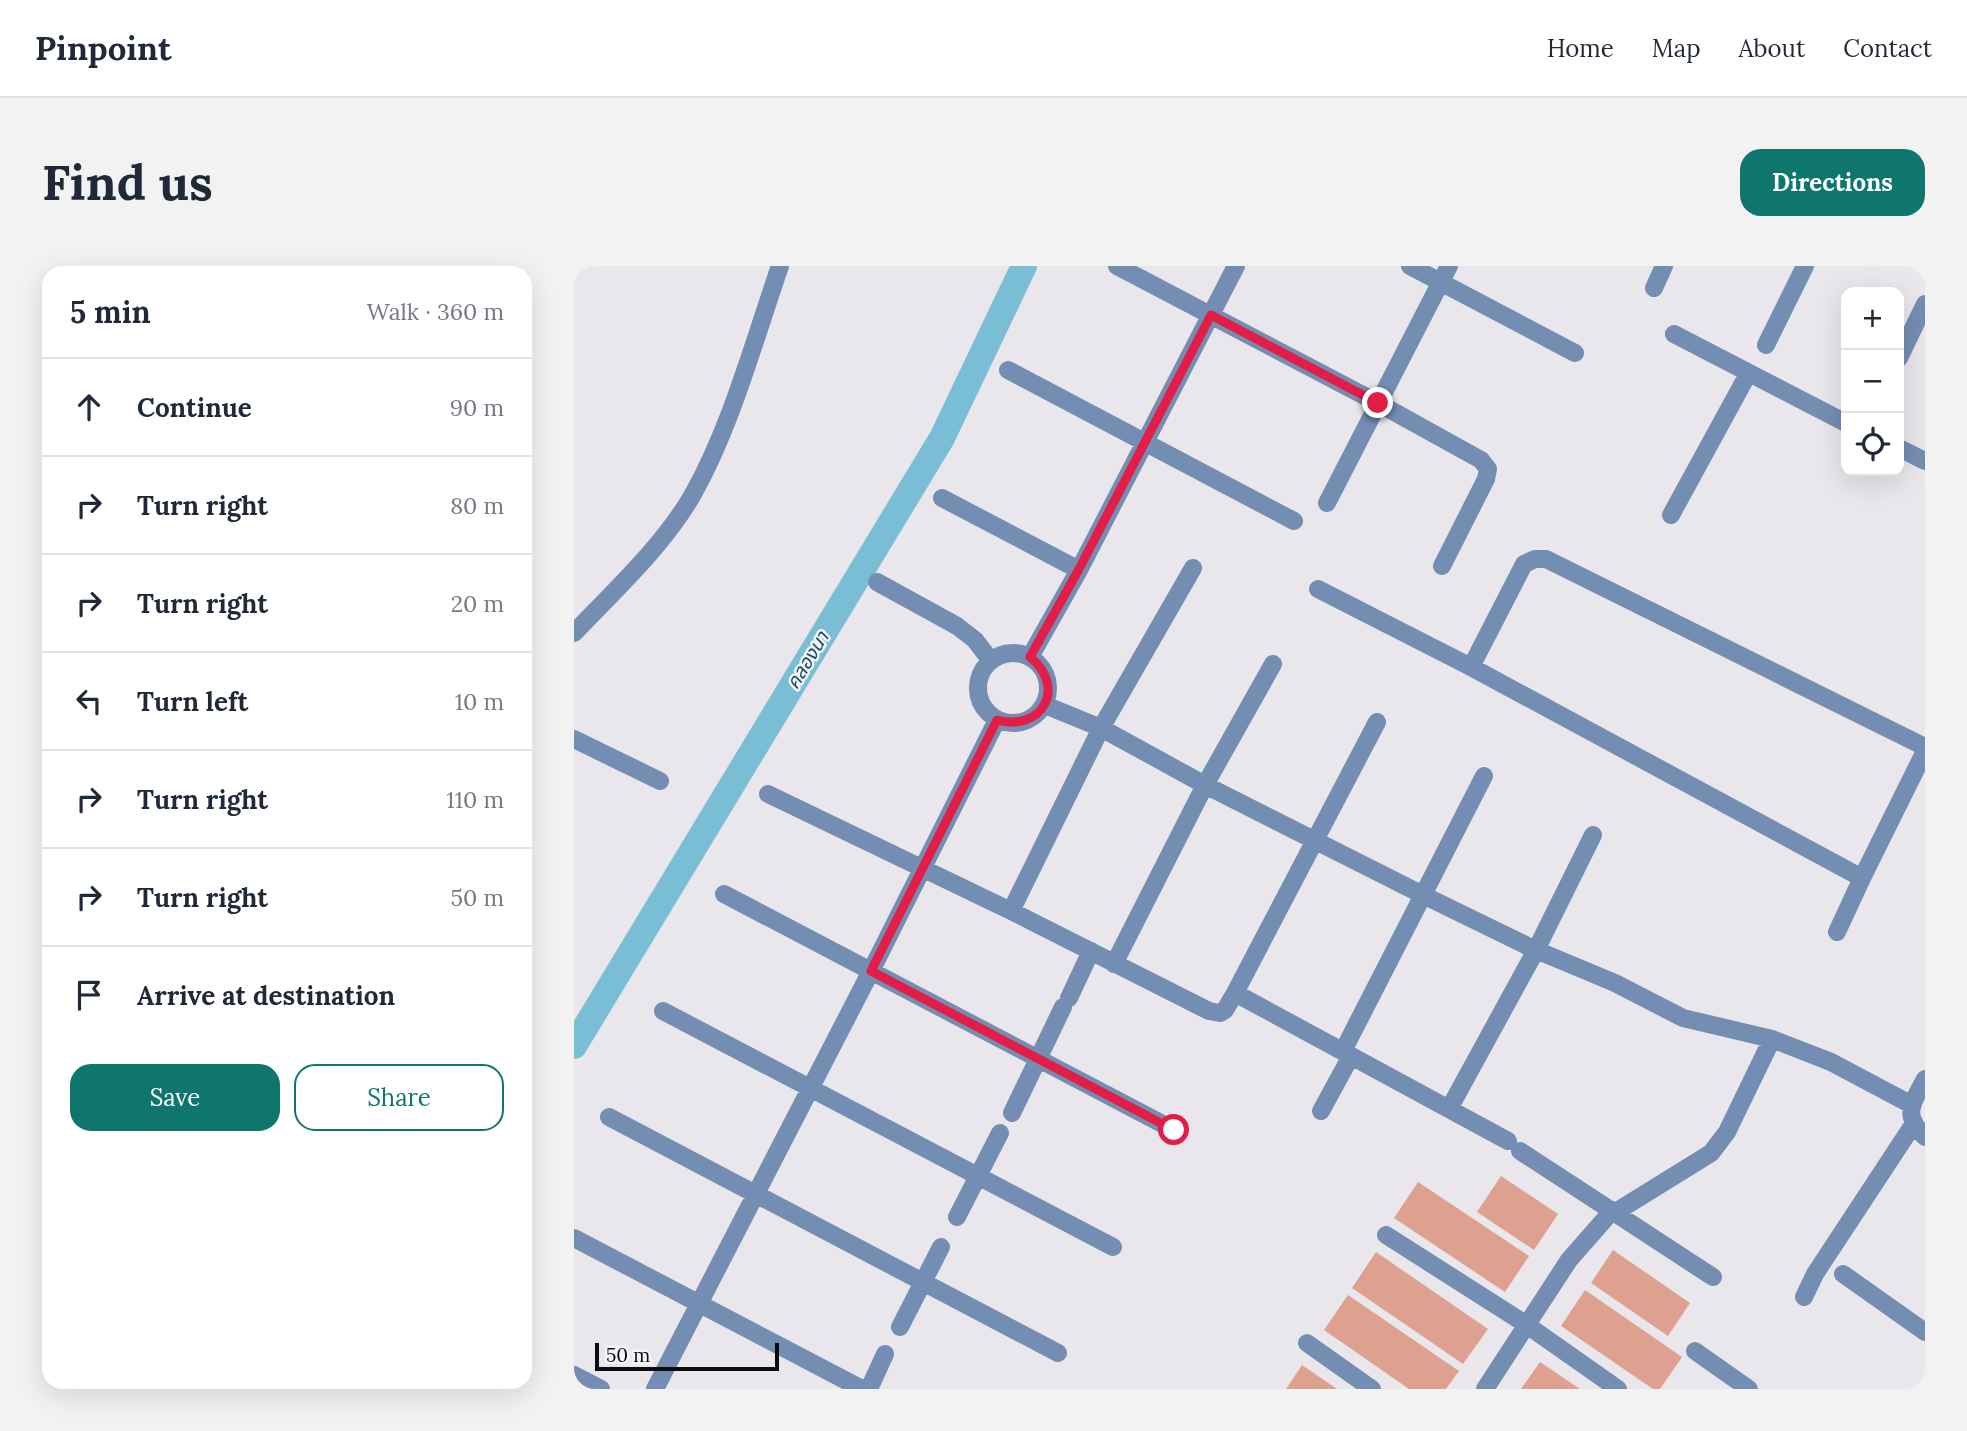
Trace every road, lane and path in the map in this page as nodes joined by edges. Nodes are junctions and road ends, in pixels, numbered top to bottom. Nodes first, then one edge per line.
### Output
1 (780, 266) edge
2 (1117, 266) edge
3 (1236, 266) edge
4 (1410, 266) edge
5 (1664, 266) edge
6 (1805, 266) edge
7 (1445, 274) edge
8 (1654, 288) dead end
9 (1925, 304) edge
10 (1211, 315) junction
11 (1674, 334) dead end
12 (1766, 345) dead end
13 (1903, 350) edge
14 (1575, 353) dead end
15 (1008, 370) dead end
16 (1748, 374) junction
17 (1378, 403) junction
18 (1841, 420) edge
19 (1144, 442) junction
20 (1904, 450) edge
21 (1925, 461) edge
22 (942, 498) dead end
23 (1327, 503) dead end
24 (1671, 515) dead end
25 (1294, 521) dead end
26 (1442, 566) dead end
27 (1193, 568) dead end
28 (1079, 569) junction
29 (877, 582) dead end
30 (1318, 589) dead end
31 (574, 633) edge
32 (1030, 657) junction
33 (991, 661) junction
34 (1273, 664) dead end
35 (1471, 667) junction
36 (1045, 705) junction
37 (997, 720) junction
38 (1377, 722) dead end
39 (1101, 728) junction
40 (574, 739) edge
41 (1925, 749) edge
42 (1484, 776) dead end
43 (660, 782) dead end
44 (1205, 785) junction
45 (768, 794) dead end
46 (1592, 835) dead end
47 (1316, 841) junction
48 (922, 869) junction
49 (1862, 878) junction
50 (724, 894) dead end
51 (1425, 896) junction
52 (1011, 911) junction
53 (1837, 932) dead end
54 (1535, 950) junction
55 (1091, 951) junction
56 (1114, 964) junction
57 (871, 971) junction
58 (1235, 993) junction
59 (663, 1011) dead end
60 (1772, 1039) junction
61 (1347, 1054) junction
62 (1039, 1059) junction
63 (1925, 1079) edge
64 (811, 1088) junction
65 (1912, 1105) junction
66 (1449, 1109) junction
67 (1321, 1111) dead end
68 (1012, 1113) dead end
69 (608, 1117) dead end
70 (1174, 1130) dead end
71 (1919, 1131) edge
72 (1000, 1133) dead end
73 (978, 1177) junction
74 (756, 1195) junction
75 (1612, 1211) junction
76 (957, 1217) dead end
77 (1385, 1235) dead end
78 (574, 1238) edge
79 (941, 1247) dead end
80 (1113, 1247) dead end
81 (1843, 1274) dead end
82 (1713, 1278) dead end
83 (924, 1283) junction
84 (1804, 1297) dead end
85 (699, 1304) junction
86 (1527, 1325) junction
87 (900, 1327) dead end
88 (1925, 1332) edge
89 (1307, 1343) dead end
90 (1695, 1351) dead end
91 (1058, 1353) dead end
92 (885, 1354) dead end
93 (574, 1375) edge
94 (601, 1389) edge
95 (655, 1389) edge
96 (862, 1389) edge
97 (869, 1389) edge
98 (1372, 1389) edge
99 (1485, 1389) edge
100 (1618, 1389) edge
101 (1749, 1389) edge

1 - 31 street
2 - 10 street
3 - 10 street
4 - 7 street
5 - 8 street
6 - 12 street
7 - 14 street
7 - 17 street
9 - 13 street
10 - 17 street
10 - 19 street
11 - 16 street
15 - 19 street
16 - 18 street
16 - 24 street
17 - 23 street
17 - 26 street
19 - 25 street
19 - 28 street
20 - 21 street
22 - 28 street
27 - 39 street
28 - 32 street
29 - 33 street
30 - 35 street
32 - 33 street
32 - 36 street
33 - 37 street
34 - 44 street
35 - 41 street
35 - 49 street
36 - 37 street
36 - 39 street
37 - 48 street
38 - 47 street
39 - 44 street
39 - 52 street
40 - 43 street
41 - 49 street
42 - 51 street
44 - 47 street
44 - 56 street
45 - 48 street
46 - 54 street
47 - 51 street
47 - 58 street
48 - 52 street
48 - 57 street
49 - 53 street
50 - 57 street
51 - 54 street
51 - 61 street
52 - 55 street
54 - 60 street
54 - 66 street
55 - 56 street
55 - 62 street
56 - 58 street
57 - 62 street
57 - 64 street
58 - 61 street
59 - 64 street
60 - 65 street
60 - 75 street
61 - 66 street
61 - 67 street
62 - 68 street
62 - 70 street
63 - 65 street
64 - 73 street
64 - 74 street
65 - 71 street
66 - 75 street
69 - 74 street
71 - 84 street
72 - 73 street
73 - 76 street
73 - 80 street
74 - 83 street
74 - 85 street
75 - 82 street
75 - 86 street
77 - 86 street
78 - 85 street
79 - 83 street
81 - 88 street
83 - 87 street
83 - 91 street
85 - 95 street
85 - 96 street
86 - 99 street
86 - 100 street
89 - 98 street
90 - 101 street
92 - 97 street
93 - 94 street

